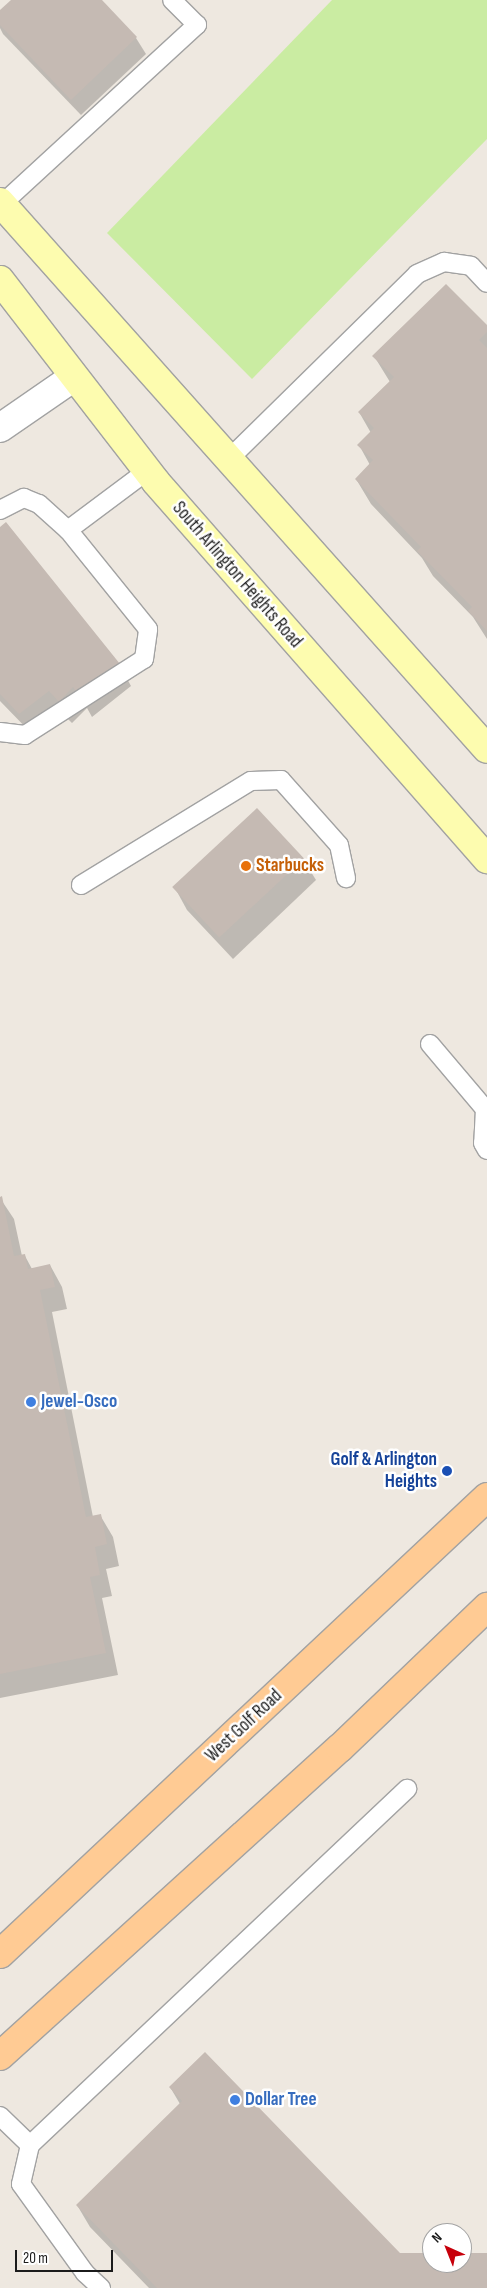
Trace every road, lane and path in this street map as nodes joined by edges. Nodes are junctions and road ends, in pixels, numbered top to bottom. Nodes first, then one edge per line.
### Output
1 (172, 0) edge
2 (1, 203) edge
3 (0, 280) edge
4 (487, 282) edge
5 (74, 377) junction
6 (0, 428) edge
7 (228, 460) junction
8 (147, 471) junction
9 (0, 510) edge
10 (68, 530) junction
11 (0, 732) edge
12 (487, 748) edge
13 (487, 859) edge
14 (346, 878) dead end
15 (81, 885) dead end
16 (430, 1044) dead end
17 (486, 1108) edge
18 (487, 1150) edge
19 (487, 1497) edge
20 (487, 1608) edge
21 (406, 1789) dead end
22 (0, 1954) edge
23 (0, 2056) edge
24 (0, 2116) edge
25 (30, 2145) junction
26 (101, 2288) edge

1 - 2 lane
2 - 7 main road
3 - 5 main road, South Arlington Heights Road
4 - 7 lane
5 - 6 street
5 - 8 main road, South Arlington Heights Road
7 - 12 main road
8 - 10 lane
8 - 13 main road, South Arlington Heights Road
9 - 10 lane
10 - 11 lane
14 - 15 lane
16 - 17 lane
17 - 18 lane
19 - 22 main road, West Golf Road
20 - 23 main road
21 - 25 lane
24 - 25 lane
25 - 26 lane

